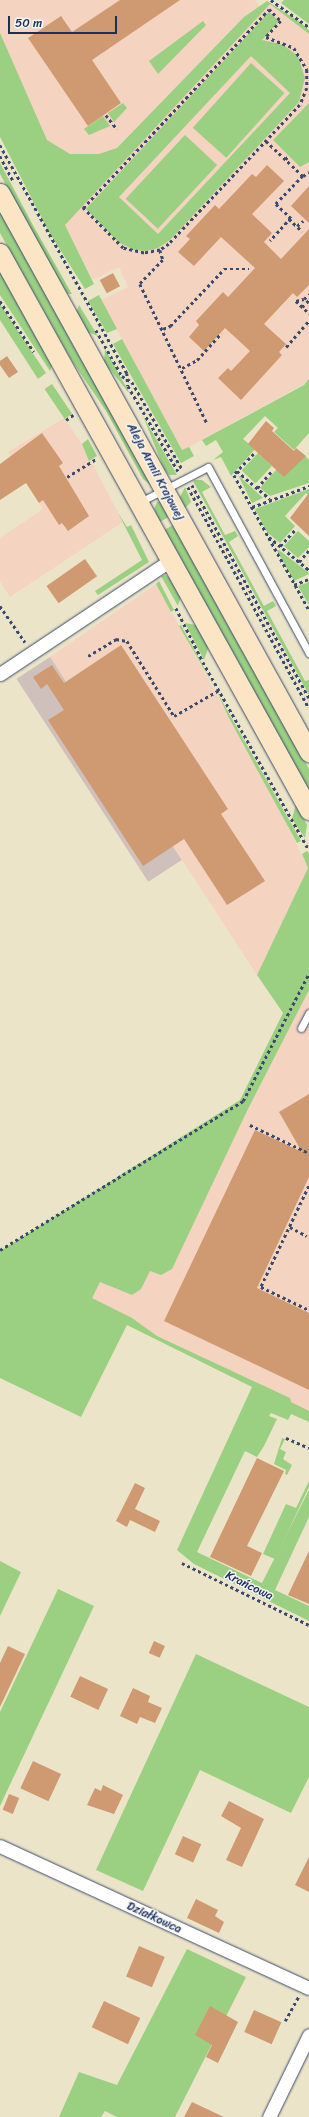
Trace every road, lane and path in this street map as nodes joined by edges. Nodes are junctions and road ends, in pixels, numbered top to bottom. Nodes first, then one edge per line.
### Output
1 (271, 0) edge
2 (309, 28) edge
3 (106, 115) dead end
4 (117, 129) dead end
5 (266, 141) junction
6 (0, 145) edge
7 (0, 156) edge
8 (289, 156) dead end
9 (285, 159) junction
10 (309, 172) edge
11 (303, 176) junction
12 (8, 191) edge
13 (290, 219) junction
14 (302, 221) dead end
15 (297, 226) junction
16 (302, 231) dead end
17 (270, 241) dead end
18 (160, 250) junction
19 (0, 253) edge
20 (249, 270) dead end
21 (309, 294) edge
22 (83, 297) dead end
23 (309, 300) edge
24 (302, 307) junction
25 (309, 314) edge
26 (309, 321) edge
27 (93, 324) dead end
28 (163, 329) junction
29 (221, 333) dead end
30 (286, 347) dead end
31 (182, 368) junction
32 (207, 423) dead end
33 (254, 454) dead end
34 (100, 457) dead end
35 (272, 471) dead end
36 (237, 472) junction
37 (67, 477) dead end
38 (187, 477) junction
39 (309, 486) edge
40 (257, 488) junction
41 (164, 489) junction
42 (270, 499) junction
43 (140, 502) junction
44 (252, 507) junction
45 (295, 530) dead end
46 (268, 536) junction
47 (280, 546) junction
48 (309, 550) edge
49 (171, 560) junction
50 (299, 562) junction
51 (309, 570) edge
52 (309, 579) edge
53 (294, 585) junction
54 (0, 606) edge
55 (308, 608) edge
56 (32, 653) junction
57 (309, 653) edge
58 (88, 656) dead end
59 (280, 656) dead end
60 (0, 674) edge
61 (219, 690) dead end
62 (309, 698) edge
63 (309, 708) edge
64 (309, 752) edge
65 (309, 810) edge
66 (309, 973) edge
67 (309, 1013) edge
68 (301, 1028) dead end
69 (250, 1126) dead end
70 (309, 1153) edge
71 (309, 1186) edge
72 (290, 1227) junction
73 (307, 1236) dead end
74 (0, 1250) edge
75 (309, 1310) edge
76 (286, 1438) dead end
77 (309, 1448) edge
78 (182, 1563) dead end
79 (309, 1625) edge
80 (0, 1846) edge
81 (308, 1987) edge
82 (285, 2021) dead end
83 (309, 2035) edge
84 (269, 2117) edge

1 - 2 path
3 - 4 path
5 - 9 path
5 - 18 path
5 - 18 path
6 - 22 path
7 - 12 path
8 - 9 path
9 - 11 path
10 - 11 path
11 - 13 path
12 - 41 street, Aleja Armii Krajowej
13 - 15 path
13 - 17 path
14 - 15 path
15 - 16 path
18 - 28 path
19 - 43 street
20 - 28 path
21 - 24 path
23 - 24 path
24 - 25 path
26 - 30 path
27 - 38 path
28 - 31 path
29 - 31 path
31 - 32 path
33 - 36 path
34 - 37 path
35 - 40 path
36 - 40 path
36 - 44 path
38 - 41 lane
38 - 57 lane
38 - 62 path
39 - 42 path
40 - 42 path
41 - 43 lane
41 - 64 street, Aleja Armii Krajowej
42 - 44 path
43 - 49 street
44 - 46 path
45 - 47 path
46 - 47 path
46 - 53 path
47 - 50 path
48 - 50 path
49 - 56 street
49 - 65 street
50 - 51 path
52 - 53 path
53 - 55 path
54 - 56 path
56 - 60 street
58 - 61 path
59 - 63 path
66 - 74 path
67 - 68 lane
69 - 70 path
71 - 72 path
72 - 73 path
72 - 75 path
76 - 77 path
78 - 79 path, Krańcowa
80 - 81 street, Działkowca
81 - 82 path
83 - 84 street

